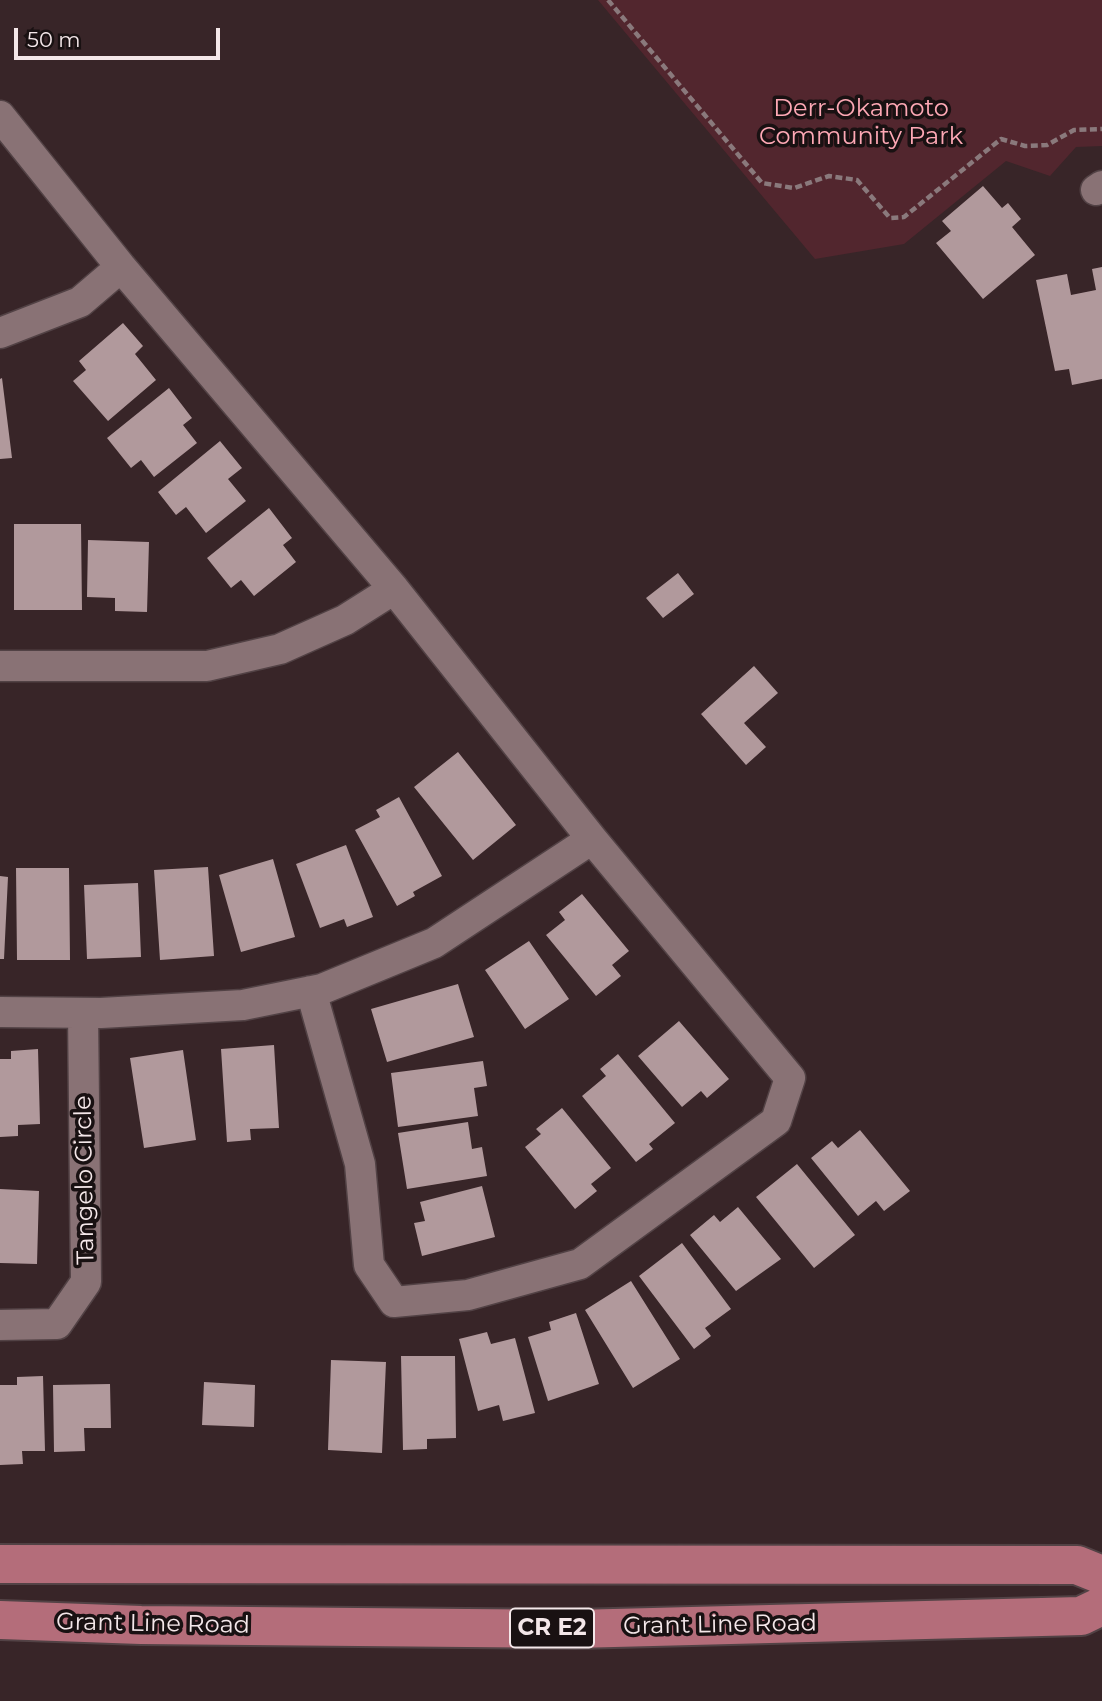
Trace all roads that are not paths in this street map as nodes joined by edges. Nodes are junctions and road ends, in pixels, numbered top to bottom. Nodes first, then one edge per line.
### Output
1 (0, 116) edge
2 (121, 267) junction
3 (0, 333) edge
4 (394, 589) junction
5 (0, 666) edge
6 (592, 839) junction
7 (311, 991) junction
8 (0, 1012) edge
9 (83, 1013) junction
10 (0, 1325) edge
11 (0, 1564) edge
12 (1102, 1575) edge
13 (1102, 1606) edge
14 (0, 1619) edge

1 - 2 street
2 - 3 street
2 - 4 street
4 - 5 street
4 - 6 street
6 - 7 street
6 - 7 street
7 - 9 street
8 - 9 street
9 - 10 street, Tangelo Circle
11 - 12 main road
13 - 14 main road, Grant Line Road / CR E2

